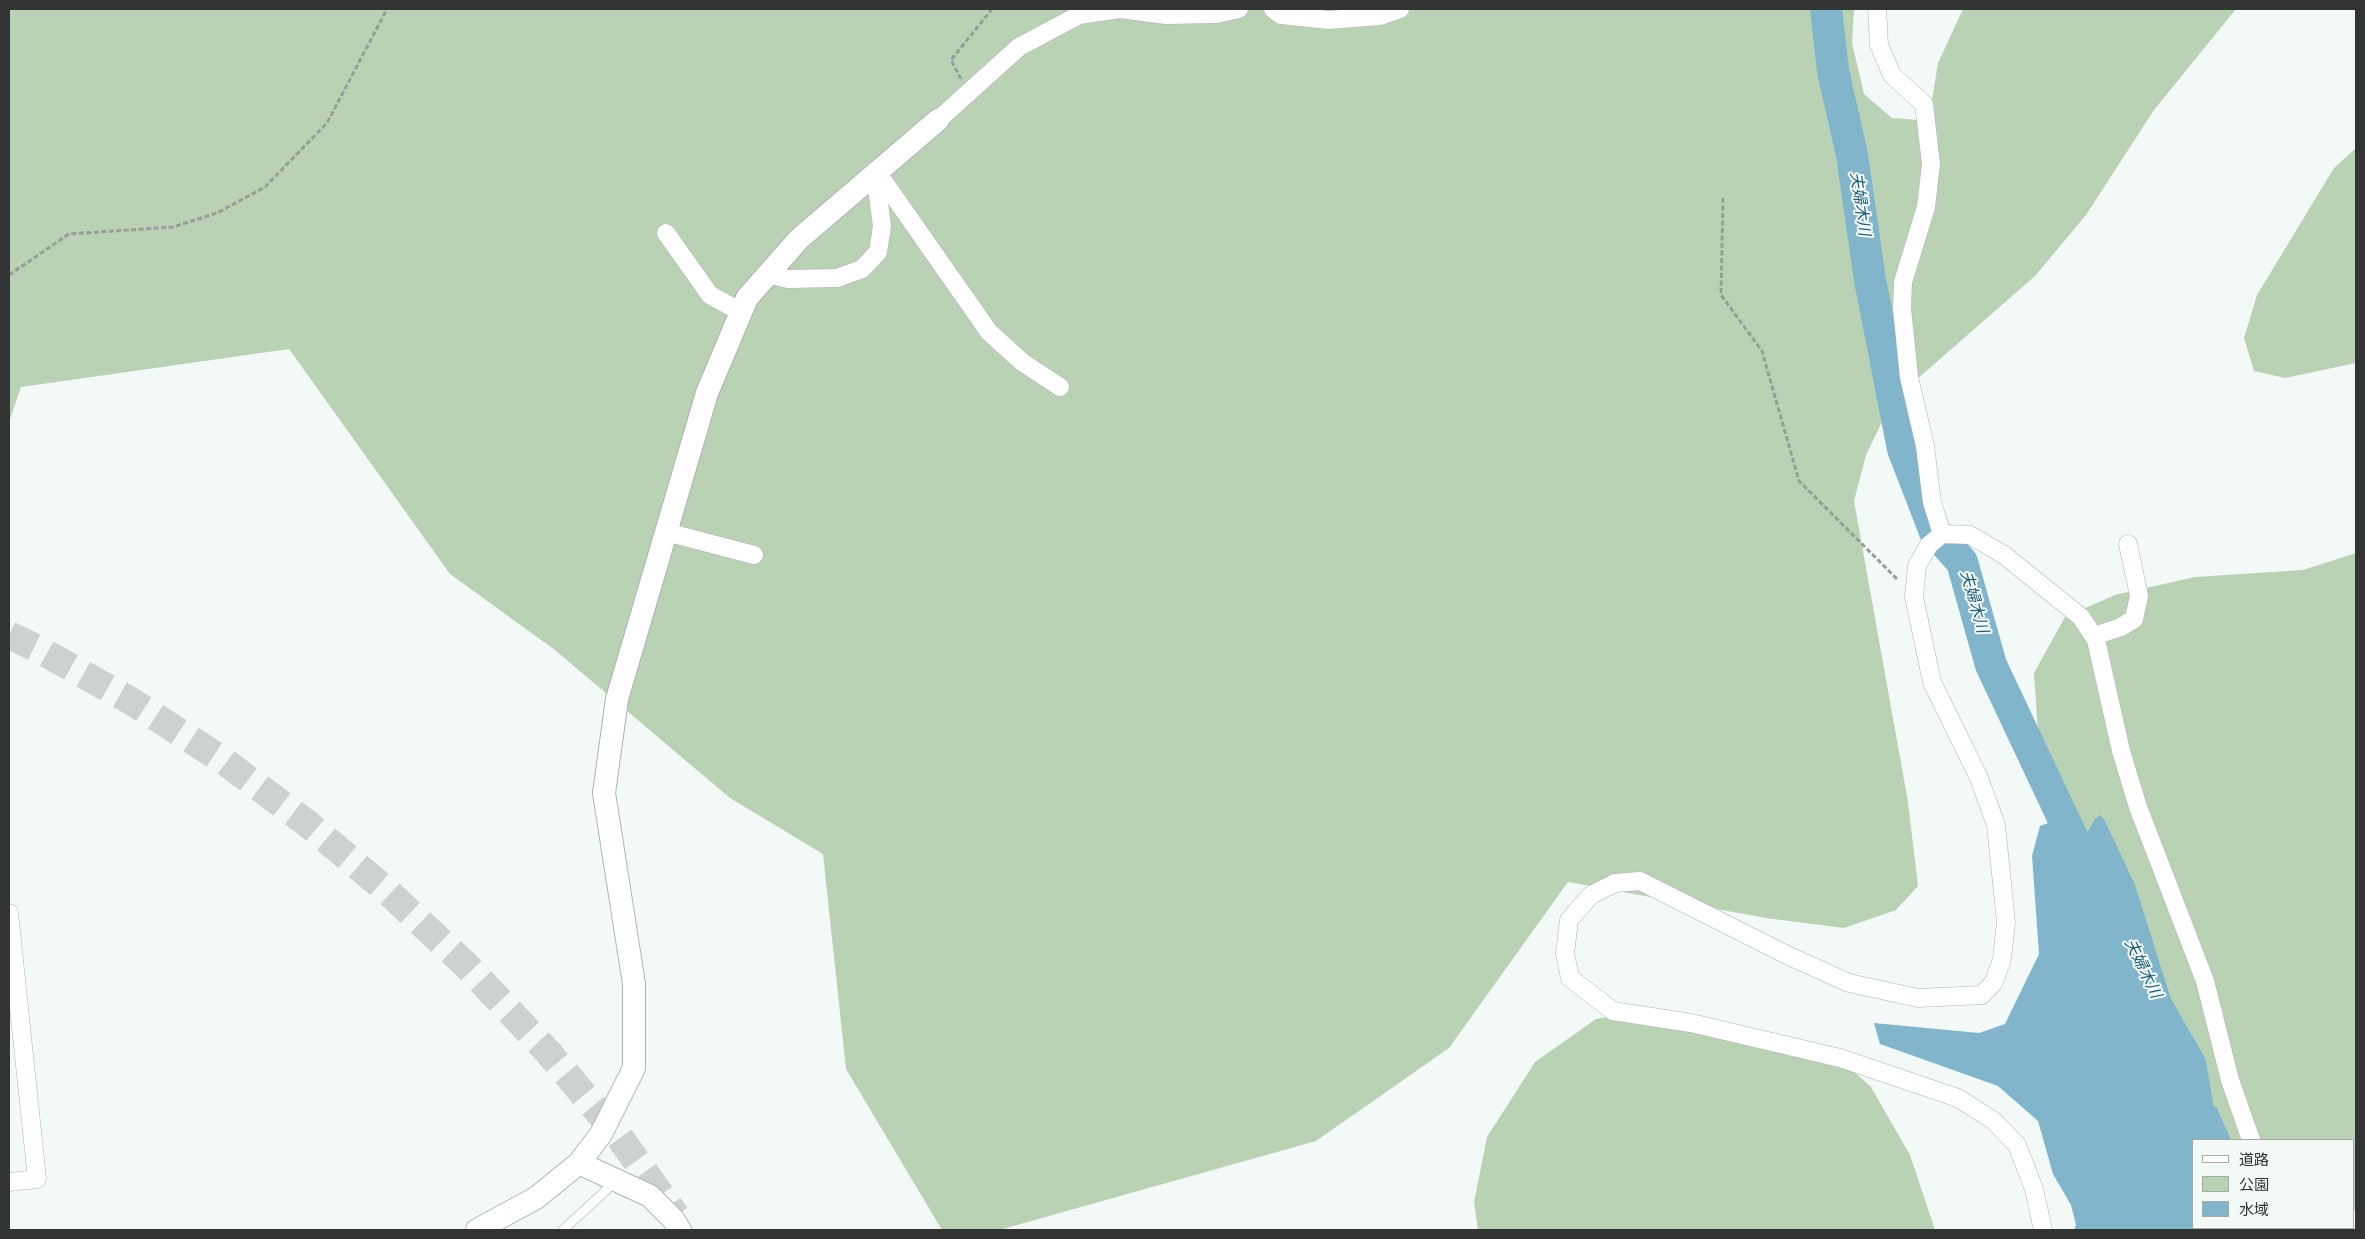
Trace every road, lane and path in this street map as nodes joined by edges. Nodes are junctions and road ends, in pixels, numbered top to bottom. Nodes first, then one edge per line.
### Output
1 (387, 9) edge
2 (992, 9) edge
3 (1240, 9) edge
4 (1273, 9) edge
5 (1400, 9) edge
6 (1877, 9) edge
7 (968, 92) junction
8 (938, 120) joint
9 (876, 173) junction
10 (1723, 198) dead end
11 (666, 233) dead end
12 (768, 274) junction
13 (9, 275) edge
14 (741, 312) junction
15 (1060, 387) dead end
16 (666, 532) junction
17 (1942, 534) junction
18 (2128, 544) dead end
19 (754, 555) dead end
20 (1914, 597) junction
21 (2094, 636) junction
22 (9, 913) edge
23 (15, 1044) edge
24 (2251, 1139) edge
25 (579, 1163) junction
26 (617, 1180) junction
27 (9, 1182) edge
28 (477, 1230) edge
29 (563, 1230) edge
30 (680, 1230) edge
31 (2043, 1230) edge

1 - 13 path
2 - 7 path
3 - 7 street
4 - 5 street
6 - 17 street
7 - 8 street
8 - 9 street
9 - 12 street
9 - 12 street
9 - 15 street
10 - 20 path
11 - 14 street
12 - 14 street
14 - 16 street
16 - 19 street
16 - 25 street
17 - 20 street
17 - 21 street
18 - 21 street
20 - 31 street
21 - 24 street
22 - 23 street
23 - 27 street
25 - 26 street
25 - 28 street
26 - 29 lane
26 - 30 street

